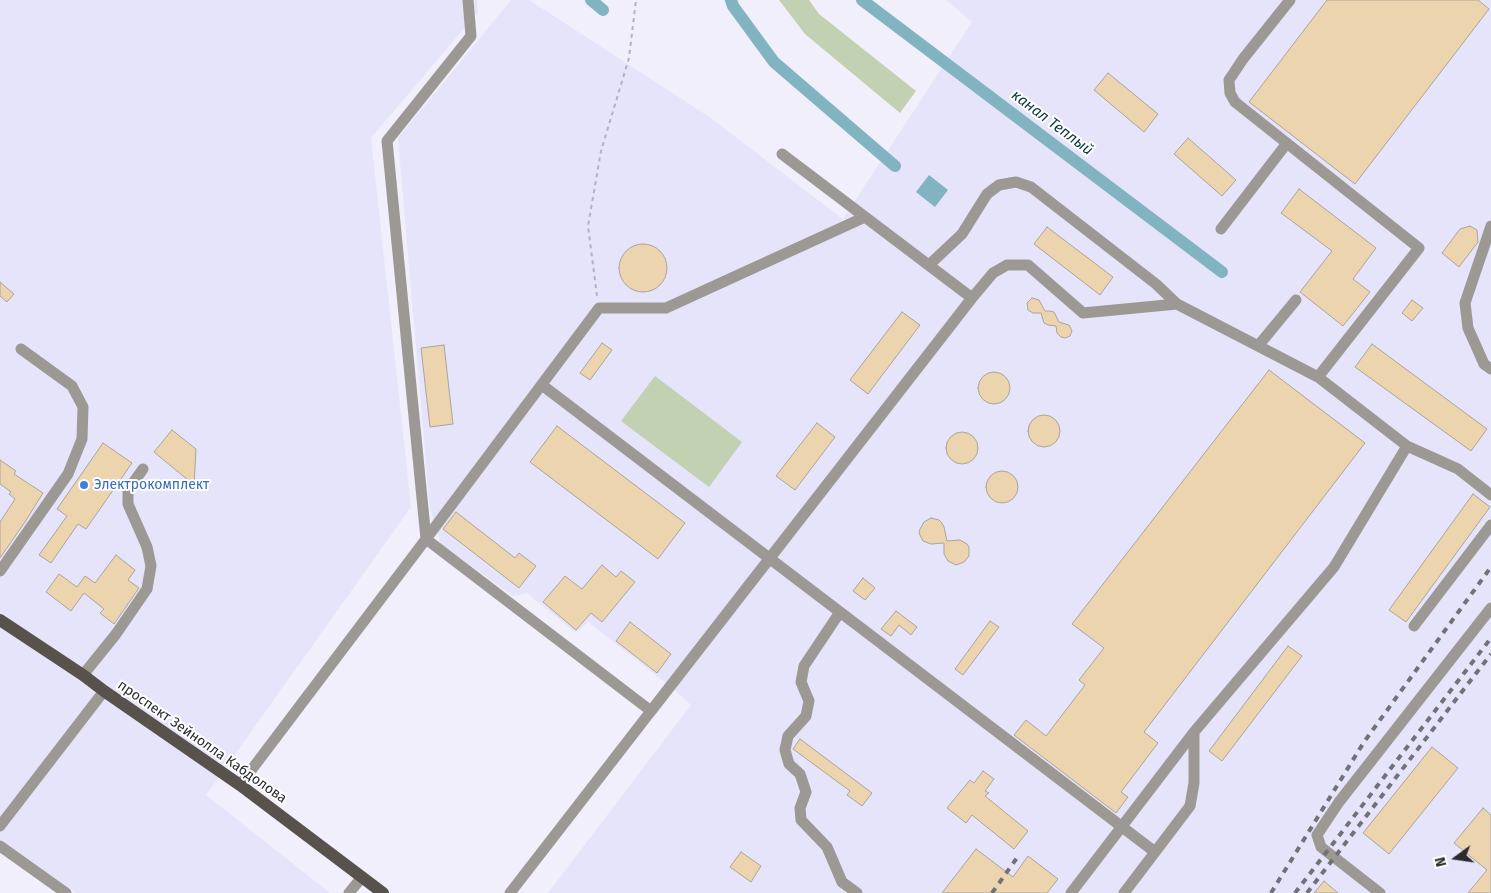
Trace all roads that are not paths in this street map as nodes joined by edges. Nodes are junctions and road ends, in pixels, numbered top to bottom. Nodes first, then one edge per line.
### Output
1 (468, 0) edge
2 (1290, 0) edge
3 (1287, 143) junction
4 (782, 154) dead end
5 (865, 217) junction
6 (1491, 226) edge
7 (1222, 229) dead end
8 (929, 266) junction
9 (972, 298) junction
10 (1296, 300) dead end
11 (1176, 304) junction
12 (1258, 346) junction
13 (21, 349) dead end
14 (1491, 369) edge
15 (1318, 377) junction
16 (542, 385) junction
17 (1407, 446) junction
18 (143, 469) dead end
19 (1491, 495) edge
20 (1491, 525) edge
21 (426, 539) junction
22 (770, 559) junction
23 (0, 571) edge
24 (1491, 608) edge
25 (840, 612) junction
26 (0, 620) edge
27 (1414, 626) dead end
28 (83, 675) junction
29 (104, 691) junction
30 (651, 711) junction
31 (1194, 732) junction
32 (240, 785) junction
33 (0, 826) edge
34 (1122, 827) junction
35 (0, 846) edge
36 (1155, 852) junction
37 (362, 876) junction
38 (66, 893) edge
39 (349, 893) edge
40 (383, 893) edge
41 (510, 893) edge
42 (857, 893) edge
43 (1072, 893) edge
44 (1124, 893) edge
45 (1380, 893) edge

1 - 21 street
2 - 3 street
3 - 7 street
3 - 15 street
4 - 5 street
5 - 8 street
5 - 16 street
6 - 14 street
8 - 9 street
8 - 11 street
9 - 11 street
9 - 22 street
10 - 12 street
11 - 12 street
12 - 15 street
13 - 23 street
15 - 17 street
16 - 21 street
16 - 22 street
17 - 19 street
17 - 31 street
18 - 28 street
20 - 27 street
21 - 30 street
21 - 32 street
22 - 25 street
22 - 30 street
24 - 45 street
25 - 34 street
25 - 42 street
26 - 28 main road, проспект Зейнолла Кабдолова
28 - 29 main road, проспект Зейнолла Кабдолова
29 - 32 main road, проспект Зейнолла Кабдолова
29 - 33 street
30 - 41 street
31 - 34 street
31 - 36 street
32 - 37 main road, проспект Зейнолла Кабдолова
34 - 36 street
34 - 43 street
35 - 38 street
36 - 44 street
37 - 39 street
37 - 40 main road, проспект Зейнолла Кабдолова

